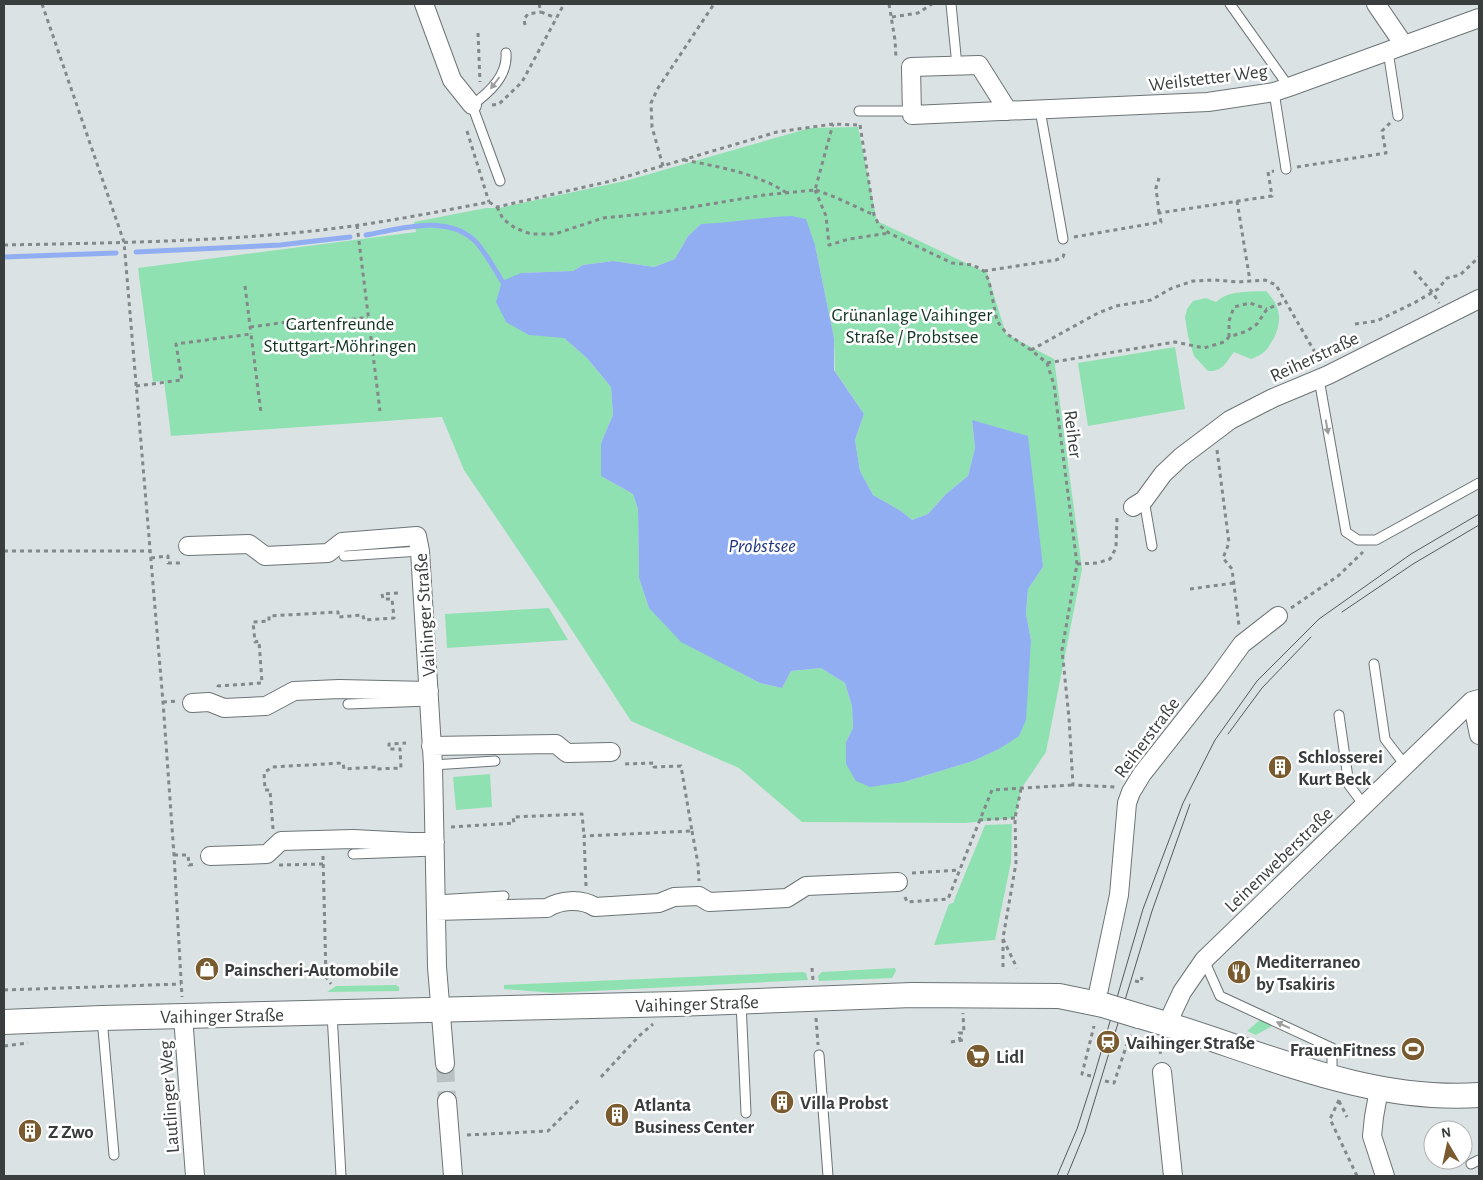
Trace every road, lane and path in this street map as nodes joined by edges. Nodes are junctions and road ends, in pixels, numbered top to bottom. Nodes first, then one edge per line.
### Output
1 (42, 4) edge
2 (424, 4) edge
3 (539, 4) edge
4 (564, 4) edge
5 (714, 4) edge
6 (932, 4) edge
7 (951, 4) edge
8 (1230, 4) edge
9 (1376, 4) edge
10 (540, 12) junction
11 (892, 17) dead end
12 (556, 18) junction
13 (1479, 18) edge
14 (525, 25) dead end
15 (478, 33) dead end
16 (1396, 48) junction
17 (506, 53) dead end
18 (957, 66) junction
19 (1282, 89) junction
20 (472, 105) junction
21 (1040, 110) junction
22 (912, 111) junction
23 (1008, 111) junction
24 (859, 112) dead end
25 (1398, 116) joint
26 (833, 124) junction
27 (684, 160) junction
28 (663, 166) junction
29 (1286, 169) junction
30 (1159, 178) dead end
31 (500, 181) dead end
32 (815, 190) junction
33 (787, 193) junction
34 (1237, 201) junction
35 (497, 207) junction
36 (1159, 213) junction
37 (874, 215) junction
38 (357, 225) junction
39 (889, 233) junction
40 (1063, 239) junction
41 (124, 242) junction
42 (4, 245) edge
43 (1479, 256) edge
44 (984, 271) junction
45 (1414, 271) dead end
46 (1250, 281) junction
47 (245, 286) dead end
48 (1433, 292) junction
49 (1479, 298) edge
50 (1287, 301) junction
51 (1267, 309) junction
52 (1450, 313) junction
53 (368, 318) junction
54 (1355, 324) dead end
55 (250, 327) junction
56 (251, 334) junction
57 (1230, 337) junction
58 (1031, 350) junction
59 (1047, 363) junction
60 (1323, 377) junction
61 (136, 386) junction
62 (380, 411) dead end
63 (261, 413) dead end
64 (1217, 450) dead end
65 (1479, 483) edge
66 (1139, 504) junction
67 (1376, 540) junction
68 (188, 546) dead end
69 (1152, 546) dead end
70 (4, 551) edge
71 (150, 551) junction
72 (420, 551) junction
73 (344, 556) dead end
74 (1077, 564) junction
75 (1234, 583) junction
76 (1190, 589) dead end
77 (400, 593) dead end
78 (1278, 616) joint
79 (1242, 644) junction
80 (1374, 664) dead end
81 (429, 696) junction
82 (1475, 700) edge
83 (201, 702) joint
84 (348, 704) dead end
85 (1339, 715) dead end
86 (1479, 735) edge
87 (406, 743) dead end
88 (431, 746) junction
89 (610, 752) joint
90 (495, 761) dead end
91 (432, 765) junction
92 (1405, 765) junction
93 (1072, 785) junction
94 (1021, 789) junction
95 (1130, 792) junction
96 (1364, 804) junction
97 (1015, 818) junction
98 (979, 820) junction
99 (692, 831) junction
100 (584, 836) junction
101 (322, 840) junction
102 (435, 840) junction
103 (281, 841) junction
104 (353, 854) dead end
105 (210, 856) dead end
106 (959, 870) junction
107 (699, 881) dead end
108 (898, 882) junction
109 (504, 896) dead end
110 (586, 901) junction
111 (435, 906) junction
112 (1003, 938) junction
113 (1204, 960) junction
114 (1003, 967) dead end
115 (1017, 968) dead end
116 (1134, 981) dead end
117 (331, 984) dead end
118 (1139, 987) dead end
119 (4, 990) edge
120 (961, 995) junction
121 (814, 998) junction
122 (741, 1001) junction
123 (676, 1004) junction
124 (1100, 1004) junction
125 (440, 1009) junction
126 (332, 1013) junction
127 (183, 1016) junction
128 (102, 1018) junction
129 (4, 1022) edge
130 (1167, 1024) junction
131 (1094, 1026) dead end
132 (1135, 1026) junction
133 (951, 1042) dead end
134 (819, 1055) joint
135 (445, 1064) tunnel mouth
136 (1162, 1072) dead end
137 (1091, 1076) dead end
138 (602, 1078) dead end
139 (1105, 1081) dead end
140 (1339, 1086) junction
141 (1379, 1089) junction
142 (1479, 1095) edge
143 (580, 1099) dead end
144 (447, 1101) tunnel mouth
145 (746, 1113) dead end
146 (1347, 1117) dead end
147 (450, 1136) junction
148 (114, 1155) dead end
149 (194, 1176) edge
150 (341, 1176) edge
151 (453, 1176) edge
152 (828, 1176) edge
153 (1173, 1176) edge
154 (1357, 1176) edge
155 (1386, 1176) edge

1 - 41 path
2 - 20 street
3 - 10 path
4 - 12 path
5 - 28 path
6 - 11 path
7 - 18 lane
8 - 19 lane
9 - 16 street
10 - 12 path
10 - 14 path
12 - 20 path
13 - 16 street, Weilstetter Weg
15 - 20 path
16 - 19 street, Weilstetter Weg
16 - 25 lane
17 -> 20 lane
18 - 22 street
18 - 23 street
19 - 21 street, Weilstetter Weg
19 - 29 lane
20 - 31 lane
21 - 23 street, Weilstetter Weg
21 - 40 lane
22 - 23 street, Weilstetter Weg
22 - 24 lane
25 - 29 path
26 - 27 path
26 - 32 path
26 - 37 path
27 - 28 path
27 - 33 path
28 - 35 path
29 - 34 path
30 - 36 path
32 - 33 path
32 - 37 path
32 - 39 path
33 - 35 path
34 - 36 path
34 - 46 path
35 - 38 path
36 - 40 path
37 - 39 path
38 - 41 path
38 - 53 path
39 - 44 path
40 - 44 path
41 - 42 path
41 - 61 path
43 - 48 path
44 - 58 path
45 - 48 path
46 - 50 path
46 - 58 path
47 - 55 path
48 - 52 path
48 - 54 path
49 - 52 street, Reiherstraße
50 - 51 path
50 - 60 path
51 - 57 path
51 - 57 path
52 - 60 street, Reiherstraße
53 - 55 path
53 - 62 path
55 - 56 path
56 - 61 path
56 - 63 path
57 - 59 path
58 - 59 path
59 - 74 path, Reiher
60 - 66 street, Reiherstraße
60 -> 67 lane
61 - 71 path
64 - 75 path
65 - 67 lane
66 - 69 lane
66 - 74 path
67 - 78 path
68 - 72 street, Vaihinger Straße
70 - 71 path
71 - 119 path
72 - 73 lane
72 - 81 street, Vaihinger Straße
74 - 93 path, Reiher
75 - 76 path
75 - 79 path
77 - 83 path
78 - 79 street, Reiherstraße
79 - 95 street, Reiherstraße
80 - 92 lane
81 - 83 street, Vaihinger Straße
81 - 84 lane
81 - 88 street, Vaihinger Straße
82 - 86 street
82 - 92 street, Leinenweberstraße
85 - 96 lane
87 - 103 path
88 - 89 street
88 - 91 street, Vaihinger Straße
89 - 99 path
90 - 91 lane
91 - 102 street, Vaihinger Straße
92 - 96 street, Leinenweberstraße
93 - 94 path
93 - 95 path
94 - 97 path
94 - 98 path
95 - 124 street, Reiherstraße
96 - 113 street, Leinenweberstraße
97 - 98 path
97 - 112 path
98 - 106 path
99 - 100 path
99 - 107 path
100 - 102 path
100 - 110 path
101 - 102 street
101 - 103 street
101 - 117 path
102 - 104 lane
102 - 111 street, Vaihinger Straße
103 - 105 street
106 - 108 path
106 - 108 path
108 - 110 street
109 - 111 lane
110 - 111 street
111 - 125 street, Vaihinger Straße
112 - 114 path
112 - 115 path
113 - 130 street, Leinenweberstraße
140 -> 113 lane
116 - 118 path
120 - 121 main road, Vaihinger Straße
120 - 124 main road, Vaihinger Straße
120 - 133 path
121 - 122 main road, Vaihinger Straße
121 - 134 path
122 - 123 main road, Vaihinger Straße
122 - 145 lane
123 - 125 main road, Vaihinger Straße
123 - 138 path
124 - 132 main road, Vaihinger Straße, bridge
125 - 126 main road, Vaihinger Straße
125 - 135 street
126 - 127 main road, Vaihinger Straße
126 - 150 lane
127 - 128 main road, Vaihinger Straße
127 - 149 street, Lautlinger Weg
128 - 129 main road, Vaihinger Straße
128 - 148 lane
130 - 132 main road, Vaihinger Straße
130 - 140 main road, Vaihinger Straße
131 - 137 path
132 - 139 path
134 - 152 lane
136 - 153 street
140 - 141 main road, Vaihinger Straße
140 - 146 path
140 - 154 path
141 - 142 main road, Vaihinger Straße
141 - 155 street
143 - 147 path
144 - 147 street
147 - 151 street

